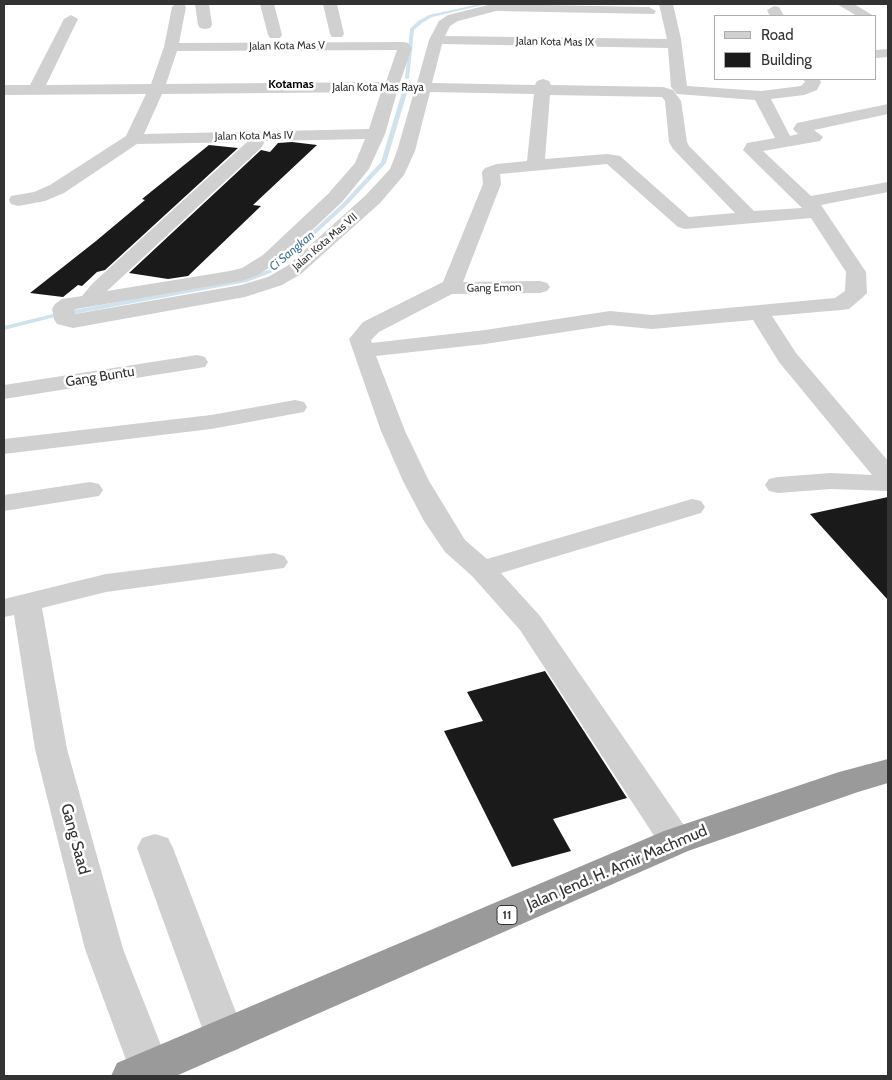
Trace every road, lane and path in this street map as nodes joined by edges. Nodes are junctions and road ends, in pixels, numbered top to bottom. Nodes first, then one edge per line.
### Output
1 (202, 4) edge
2 (267, 4) edge
3 (330, 4) edge
4 (666, 4) edge
5 (844, 4) edge
6 (179, 6) dead end
7 (871, 15) edge
8 (71, 20) dead end
9 (651, 22) edge
10 (205, 25) dead end
11 (337, 34) dead end
12 (275, 35) dead end
13 (436, 40) junction
14 (674, 44) junction
15 (171, 47) junction
16 (659, 62) dead end
17 (812, 80) edge
18 (392, 84) junction
19 (423, 85) junction
20 (157, 86) junction
21 (37, 87) junction
22 (543, 88) junction
23 (672, 90) junction
24 (7, 93) edge
25 (761, 96) junction
26 (888, 109) edge
27 (376, 134) junction
28 (259, 136) junction
29 (783, 138) dead end
30 (133, 139) junction
31 (534, 165) junction
32 (888, 187) edge
33 (18, 200) dead end
34 (813, 207) junction
35 (745, 212) dead end
36 (540, 287) dead end
37 (448, 288) junction
38 (91, 301) junction
39 (759, 313) junction
40 (363, 351) junction
41 (197, 362) dead end
42 (4, 392) edge
43 (295, 407) dead end
44 (4, 447) edge
45 (888, 477) edge
46 (888, 483) edge
47 (778, 485) dead end
48 (90, 490) dead end
49 (4, 503) edge
50 (692, 507) dead end
51 (274, 562) dead end
52 (482, 570) junction
53 (15, 605) edge
54 (888, 771) edge
55 (676, 841) junction
56 (155, 848) dead end
57 (225, 1036) junction
58 (140, 1072) edge

1 - 10 street
2 - 12 street
3 - 11 street
4 - 14 street
5 - 7 street
6 - 15 street
8 - 21 street
9 - 13 street, Jalan Kota Mas IX
9 - 13 street, Jalan Kota Mas VII
9 - 14 street, Jalan Kota Mas IX
9 - 16 street
13 - 19 street, Jalan Kota Mas VII
14 - 23 street
15 - 18 street, Jalan Kota Mas V
15 - 20 street
17 - 25 street, Jalan Kota Mas Raya
18 - 19 street, Jalan Kota Mas Raya
18 - 20 street, Jalan Kota Mas Raya
18 - 27 street
19 - 22 street, Jalan Kota Mas Raya
19 - 38 street, Jalan Kota Mas VII
20 - 21 street, Jalan Kota Mas Raya
20 - 30 street
21 - 24 street, Jalan Kota Mas Raya
22 - 23 street, Jalan Kota Mas Raya
22 - 31 street
23 - 25 street, Jalan Kota Mas Raya
23 - 35 street
25 - 29 street
26 - 34 street
27 - 28 street, Jalan Kota Mas IV
27 - 38 street
28 - 30 street, Jalan Kota Mas IV
28 - 38 street
30 - 33 street
31 - 34 street
31 - 37 street
32 - 34 street
34 - 39 street
36 - 37 street, Gang Emon
37 - 40 street
39 - 40 street
39 - 45 street
40 - 52 street
41 - 42 street, Gang Buntu
43 - 44 street
46 - 47 street
48 - 49 street
50 - 52 street
51 - 53 street
52 - 55 street
53 - 58 street, Gang Saad
54 - 55 highway, Jalan Jend. H. Amir Machmud / 11
55 - 57 highway, Jalan Jend. H. Amir Machmud / 11
56 - 57 street
57 - 58 highway, Jalan Jend. H. Amir Machmud / 11

